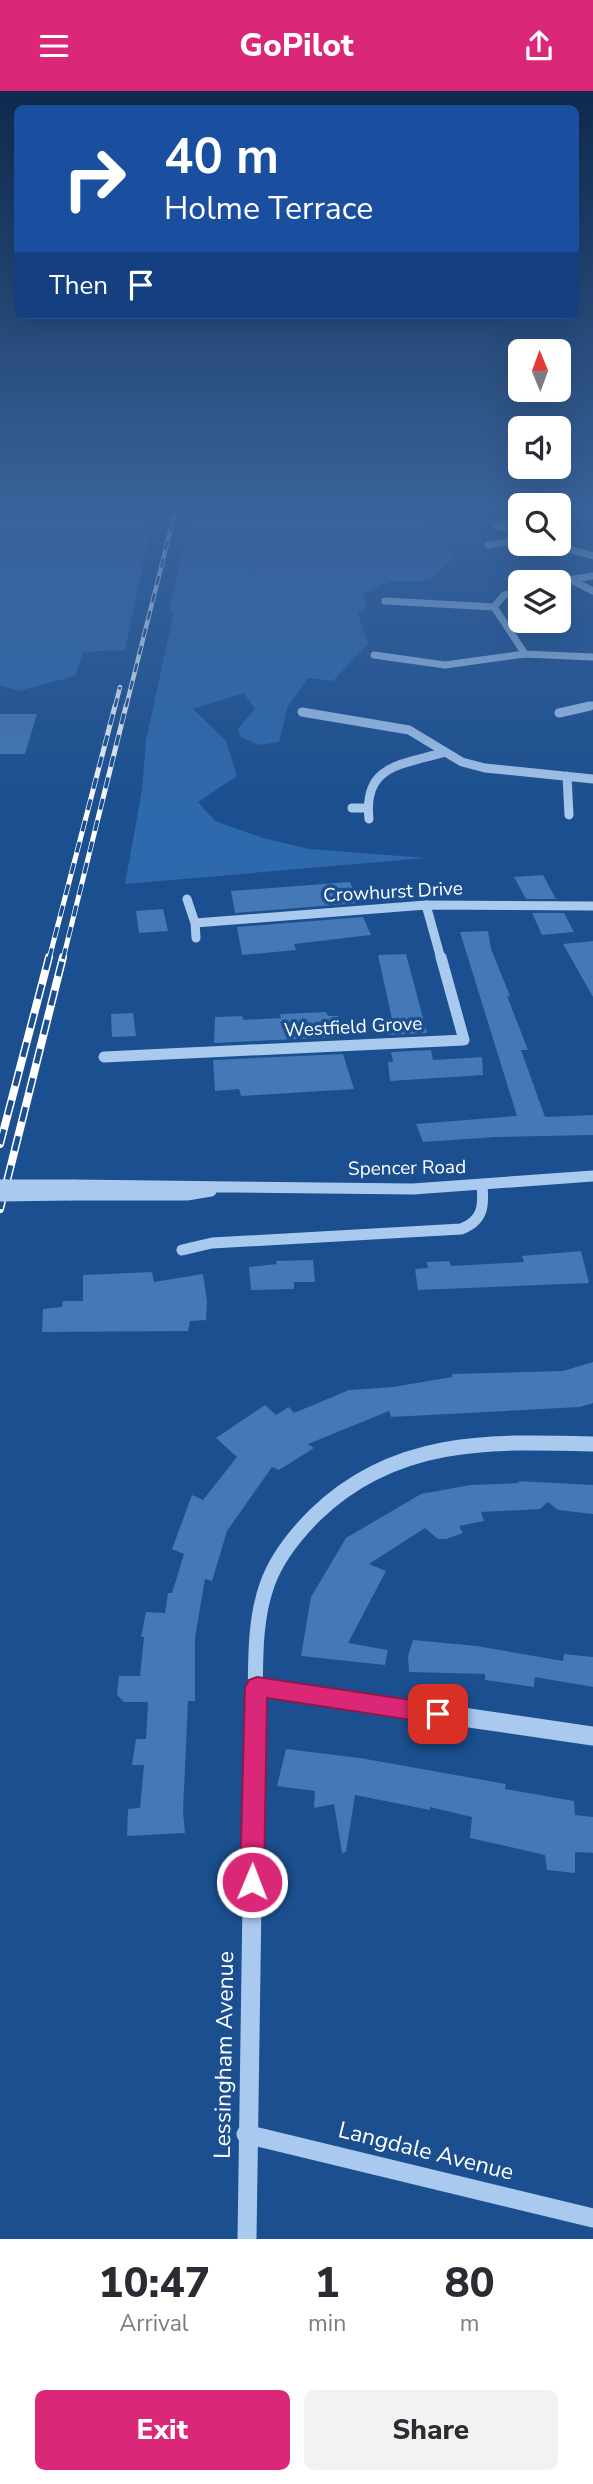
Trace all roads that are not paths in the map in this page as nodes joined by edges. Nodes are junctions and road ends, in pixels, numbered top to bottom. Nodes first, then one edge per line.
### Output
1 (497, 612) edge
2 (525, 654) junction
3 (374, 655) dead end
4 (593, 657) edge
5 (593, 705) edge
6 (302, 712) dead end
7 (559, 713) dead end
8 (446, 751) junction
9 (567, 776) junction
10 (593, 779) edge
11 (352, 808) dead end
12 (368, 808) junction
13 (569, 815) dead end
14 (369, 819) dead end
15 (187, 899) dead end
16 (426, 905) junction
17 (593, 906) edge
18 (195, 923) junction
19 (196, 938) dead end
20 (104, 1057) dead end
21 (593, 1176) edge
22 (0, 1185) edge
23 (482, 1185) junction
24 (71, 1190) junction
25 (0, 1196) edge
26 (182, 1250) dead end
27 (593, 1444) edge
28 (257, 1687) junction
29 (593, 1736) edge
30 (246, 2134) junction
31 (593, 2218) edge
32 (247, 2239) edge

1 - 2 street
2 - 3 street
2 - 4 street
5 - 7 street
6 - 8 street
8 - 9 street
8 - 12 street
9 - 10 street
9 - 13 street
11 - 12 street
12 - 14 street
15 - 18 street
16 - 17 street, Crowhurst Drive
16 - 18 street, Crowhurst Drive
16 - 20 street, Westfield Grove
18 - 19 street
21 - 23 street, Spencer Road
22 - 24 street, bridge
23 - 24 street, Spencer Road
23 - 26 street
24 - 25 street, bridge
27 - 28 street, Lessingham Avenue
28 - 29 street
28 - 30 street, Lessingham Avenue
30 - 31 street, Langdale Avenue
30 - 32 street, Lessingham Avenue

